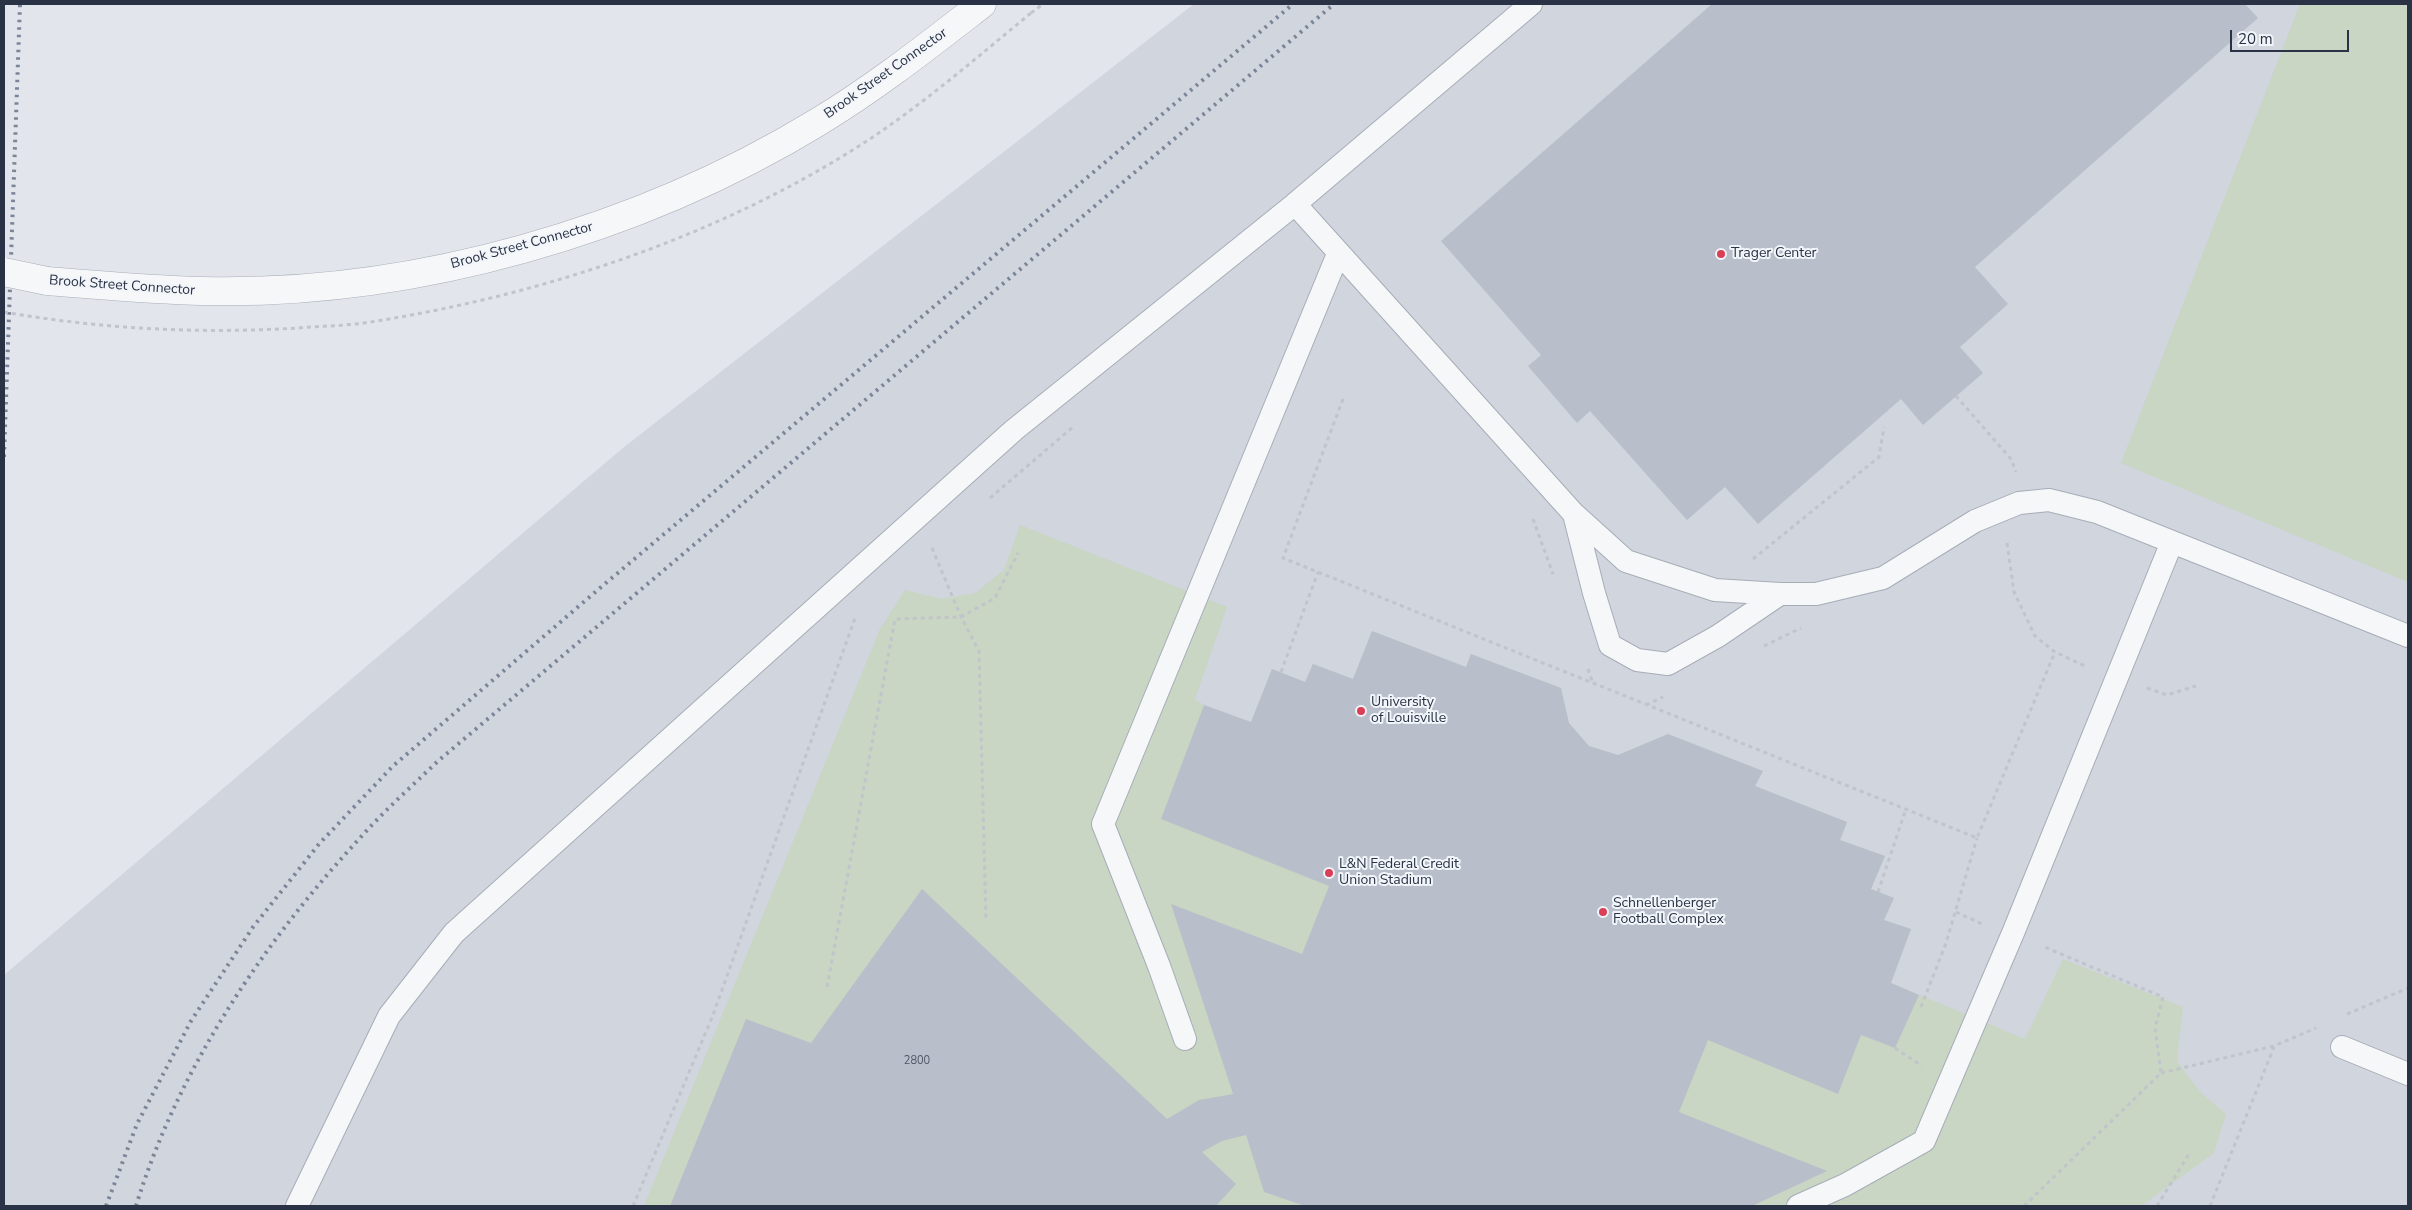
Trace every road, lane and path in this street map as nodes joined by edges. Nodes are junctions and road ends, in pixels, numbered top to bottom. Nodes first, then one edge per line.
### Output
1 (982, 4) edge
2 (1043, 4) edge
3 (1531, 4) edge
4 (1294, 204) junction
5 (1338, 254) junction
6 (4, 272) edge
7 (4, 312) edge
8 (1074, 427) dead end
9 (1884, 427) dead end
10 (984, 503) dead end
11 (1528, 511) dead end
12 (1574, 514) junction
13 (940, 542) dead end
14 (2172, 542) junction
15 (932, 548) junction
16 (1018, 553) dead end
17 (924, 554) dead end
18 (1318, 572) dead end
19 (1557, 583) dead end
20 (1715, 590) junction
21 (1780, 594) junction
22 (857, 612) dead end
23 (961, 617) junction
24 (2408, 636) edge
25 (1587, 666) dead end
26 (1281, 672) dead end
27 (1593, 684) dead end
28 (2139, 685) dead end
29 (2196, 686) dead end
30 (1906, 809) dead end
31 (1977, 838) dead end
32 (1878, 892) dead end
33 (986, 921) dead end
34 (2038, 944) dead end
35 (827, 987) dead end
36 (1921, 1007) dead end
37 (1185, 1039) dead end
38 (2342, 1047) dead end
39 (1895, 1048) dead end
40 (1925, 1068) dead end
41 (2161, 1073) junction
42 (2408, 1074) edge
43 (2190, 1154) dead end
44 (297, 1206) edge
45 (633, 1206) edge
46 (1798, 1206) edge
47 (2024, 1206) edge
48 (2157, 1206) edge
49 (2210, 1206) edge

1 - 6 street, Brook Street Connector, bridge
2 - 7 path, bridge
3 - 4 lane
4 - 5 lane
4 - 44 lane
5 - 12 lane
5 - 37 lane
8 - 10 path
9 - 20 path
11 - 19 path
12 - 20 lane
12 - 21 lane
13 - 15 path
14 - 21 lane
14 - 24 lane
14 - 46 lane
15 - 17 path
15 - 23 path
16 - 23 path
18 - 26 path
20 - 21 lane
22 - 45 path
23 - 33 path
23 - 35 path
25 - 27 path
28 - 29 path
30 - 32 path
31 - 36 path
34 - 41 path
38 - 42 lane
39 - 40 path
41 - 47 path
41 - 49 path
43 - 48 path

